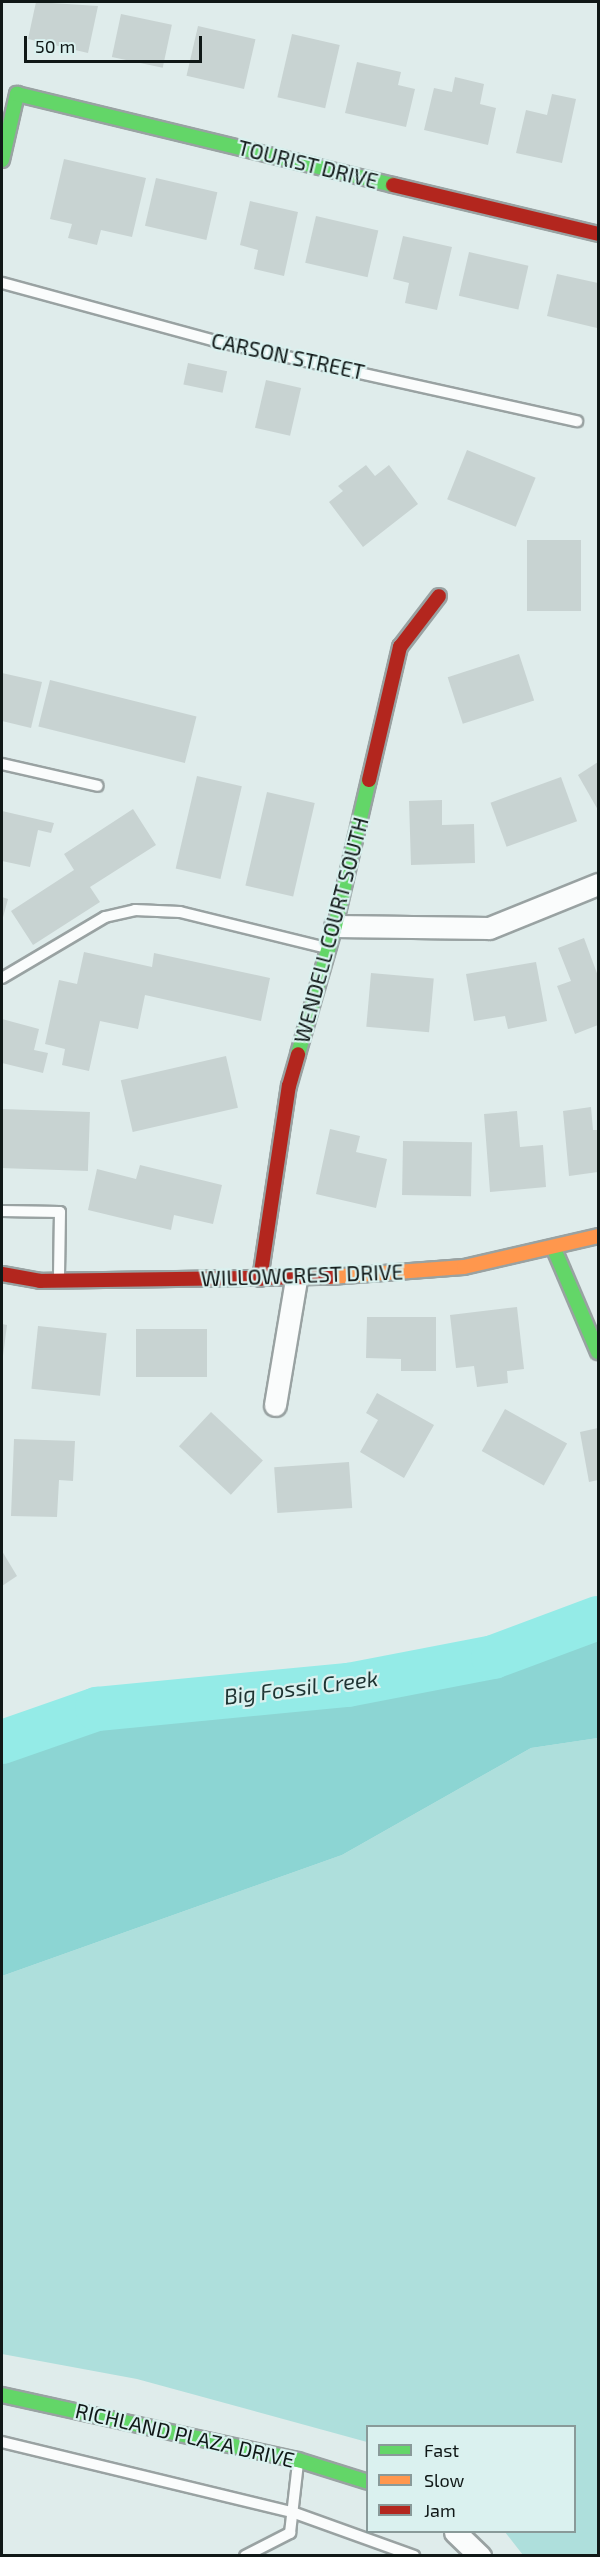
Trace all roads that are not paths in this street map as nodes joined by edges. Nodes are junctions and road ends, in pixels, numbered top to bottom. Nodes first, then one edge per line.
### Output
1 (2, 160) edge
2 (598, 234) edge
3 (2, 283) edge
4 (577, 421) dead end
5 (439, 596) dead end
6 (2, 764) edge
7 (98, 786) dead end
8 (598, 884) edge
9 (335, 926) junction
10 (329, 948) junction
11 (2, 978) edge
12 (2, 1211) edge
13 (598, 1236) edge
14 (554, 1249) junction
15 (2, 1274) edge
16 (260, 1279) junction
17 (296, 1279) junction
18 (59, 1281) junction
19 (598, 1352) edge
20 (275, 1405) dead end
21 (2, 2395) edge
22 (2, 2442) edge
23 (298, 2460) junction
24 (366, 2481) edge
25 (292, 2512) junction
26 (456, 2533) edge
27 (245, 2556) edge
28 (414, 2556) edge
29 (480, 2556) edge

1 - 2 street, TOURIST DRIVE
3 - 4 lane, CARSON STREET
5 - 9 street, WENDELL COURT SOUTH
6 - 7 lane
8 - 9 street
9 - 10 street, WENDELL COURT SOUTH
10 - 11 lane
10 - 16 street, WENDELL COURT SOUTH
12 - 18 lane
13 - 14 street, WILLOWCREST DRIVE
14 - 17 street, WILLOWCREST DRIVE
14 - 19 street
15 - 18 street, WILLOWCREST DRIVE
16 - 17 street, WILLOWCREST DRIVE
16 - 18 street, WILLOWCREST DRIVE
17 - 20 street
21 - 23 street, RICHLAND PLAZA DRIVE
22 - 25 lane
23 - 24 street, RICHLAND PLAZA DRIVE
23 - 25 lane
25 - 27 lane
25 - 28 lane
26 - 29 street

